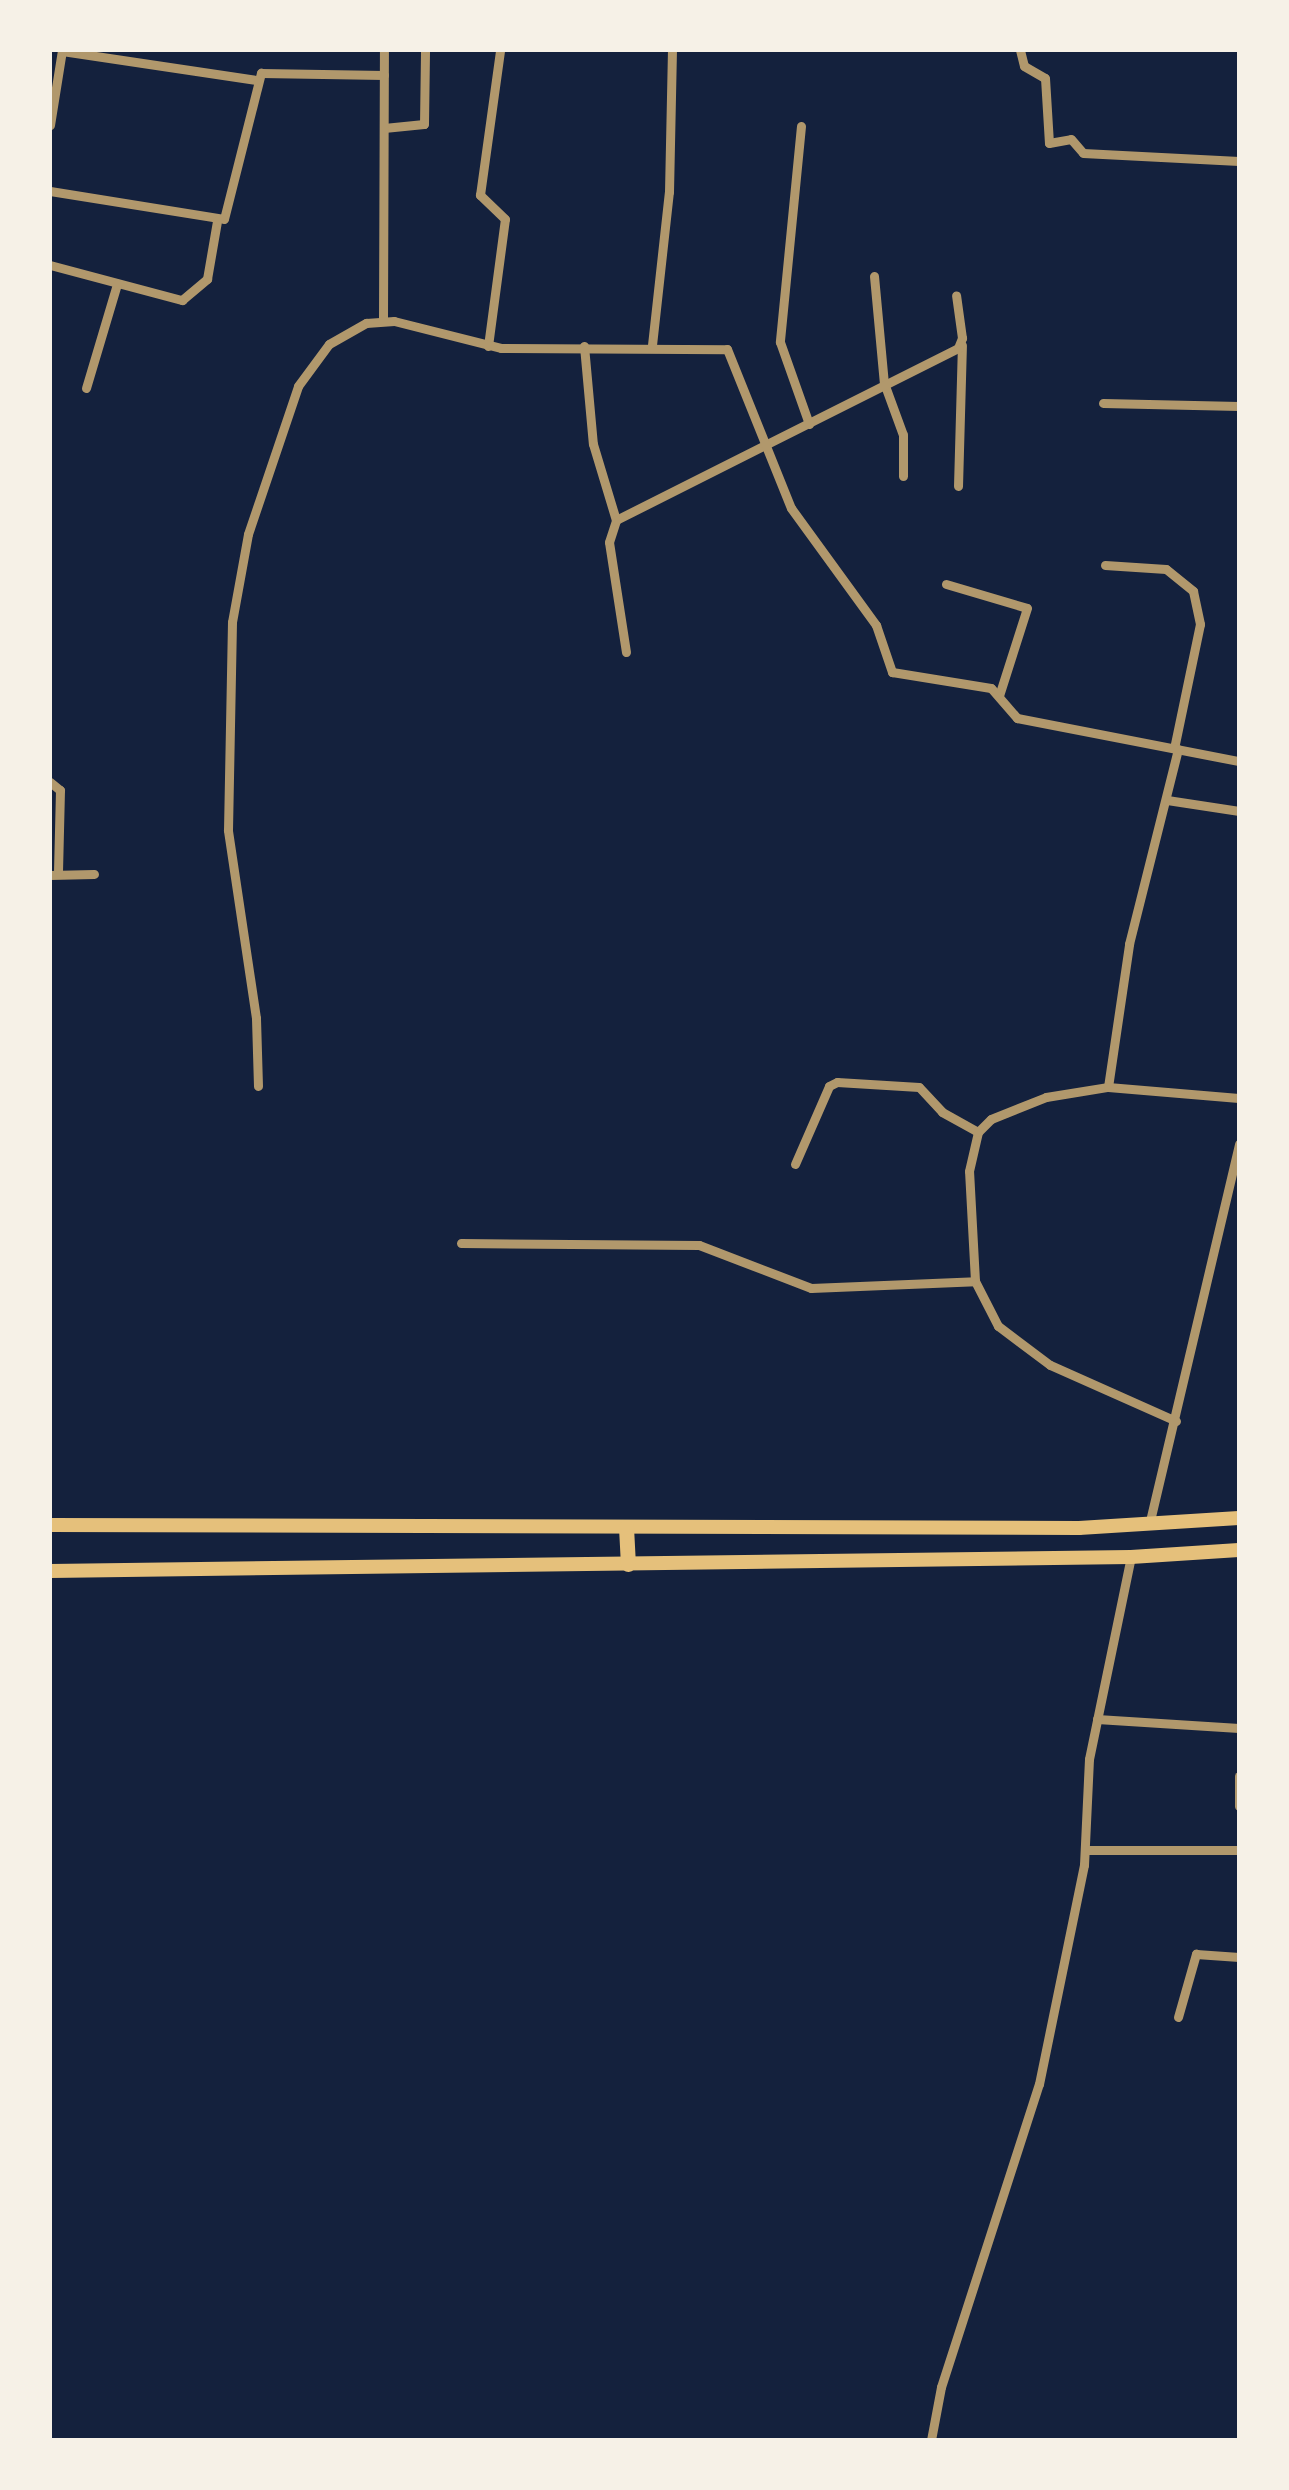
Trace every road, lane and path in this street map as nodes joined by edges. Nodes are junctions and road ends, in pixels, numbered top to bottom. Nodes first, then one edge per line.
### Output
1 (62, 50) edge
2 (384, 50) edge
3 (426, 50) edge
4 (500, 50) edge
5 (672, 50) edge
6 (1020, 50) edge
7 (55, 65) edge
8 (384, 75) junction
9 (257, 80) junction
10 (50, 125) edge
11 (801, 126) dead end
12 (384, 128) junction
13 (1239, 161) edge
14 (50, 191) edge
15 (216, 221) junction
16 (50, 266) edge
17 (874, 276) dead end
18 (117, 284) junction
19 (956, 295) dead end
20 (382, 319) junction
21 (652, 345) junction
22 (962, 345) junction
23 (488, 346) junction
24 (584, 346) junction
25 (884, 383) junction
26 (86, 388) dead end
27 (1104, 403) dead end
28 (1239, 406) edge
29 (809, 424) junction
30 (763, 449) junction
31 (903, 476) dead end
32 (958, 486) dead end
33 (616, 520) junction
34 (1105, 565) dead end
35 (946, 584) dead end
36 (626, 652) dead end
37 (999, 696) junction
38 (1176, 749) junction
39 (1239, 761) edge
40 (50, 782) edge
41 (1167, 800) junction
42 (1239, 810) edge
43 (54, 874) edge
44 (94, 874) dead end
45 (258, 1086) dead end
46 (1108, 1087) junction
47 (1239, 1098) edge
48 (978, 1132) junction
49 (1239, 1143) edge
50 (795, 1164) dead end
51 (461, 1243) dead end
52 (975, 1280) junction
53 (1176, 1421) junction
54 (1239, 1518) edge
55 (50, 1525) edge
56 (1148, 1525) junction
57 (626, 1527) junction
58 (1239, 1550) edge
59 (1131, 1557) junction
60 (628, 1564) junction
61 (50, 1571) edge
62 (1097, 1718) junction
63 (1239, 1728) edge
64 (1239, 1776) edge
65 (1239, 1806) edge
66 (1086, 1850) junction
67 (1239, 1850) edge
68 (1239, 1958) edge
69 (1178, 2017) dead end
70 (931, 2440) edge

1 - 7 street
1 - 9 street
2 - 8 street
3 - 12 street
4 - 23 street
5 - 21 street
6 - 13 street
7 - 10 street
8 - 9 street
8 - 12 street
9 - 15 street
11 - 29 street
12 - 20 street
14 - 15 street
15 - 18 street
16 - 18 street
17 - 25 street
18 - 26 street
19 - 22 street
20 - 23 street
20 - 45 street
21 - 24 street
21 - 30 street
22 - 25 street
22 - 32 street
23 - 24 street
24 - 33 street
25 - 29 street
25 - 31 street
27 - 28 street
29 - 30 street
30 - 33 street
30 - 37 street
33 - 36 street
34 - 38 street
35 - 37 street
37 - 38 street
38 - 39 street
38 - 41 street
40 - 43 street
41 - 42 street
41 - 46 street
43 - 44 street
46 - 47 street
46 - 48 street
48 - 50 street
48 - 52 street
49 - 53 street
51 - 52 street
52 - 53 street
53 - 56 street
54 - 56 main road
55 - 57 main road
56 - 57 main road
57 - 60 highway
58 - 59 main road
59 - 60 main road
59 - 62 street
60 - 61 main road
62 - 63 street
62 - 66 street
64 - 65 street
66 - 67 street
66 - 70 street
68 - 69 street

